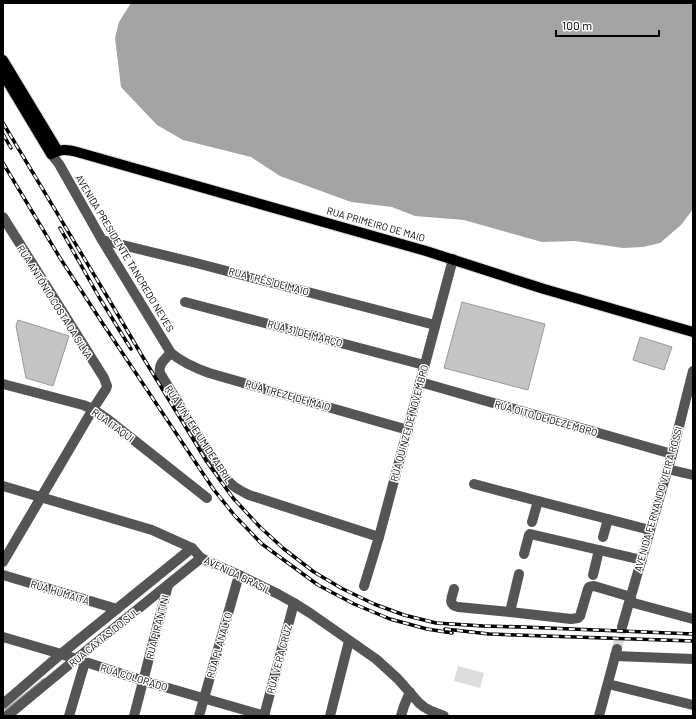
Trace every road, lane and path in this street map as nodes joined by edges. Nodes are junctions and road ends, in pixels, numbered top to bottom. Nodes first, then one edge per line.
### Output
1 (3, 60) edge
2 (3, 74) edge
3 (55, 152) junction
4 (3, 217) edge
5 (3, 236) edge
6 (15, 238) junction
7 (102, 240) junction
8 (453, 259) junction
9 (185, 302) dead end
10 (435, 325) junction
11 (693, 332) edge
12 (171, 353) junction
13 (424, 365) junction
14 (693, 371) edge
15 (420, 382) junction
16 (3, 384) edge
17 (93, 409) junction
18 (408, 430) junction
19 (672, 454) junction
20 (667, 469) junction
21 (693, 475) edge
22 (474, 484) dead end
23 (3, 486) edge
24 (42, 497) junction
25 (206, 498) dead end
26 (538, 501) junction
27 (608, 519) junction
28 (532, 522) dead end
29 (650, 530) junction
30 (379, 537) junction
31 (603, 537) dead end
32 (192, 548) junction
33 (599, 550) junction
34 (524, 554) dead end
35 (4, 558) edge
36 (201, 558) junction
37 (642, 560) junction
38 (519, 574) dead end
39 (3, 575) edge
40 (239, 575) junction
41 (593, 575) dead end
42 (168, 585) junction
43 (364, 586) dead end
44 (454, 590) dead end
45 (630, 599) junction
46 (294, 603) junction
47 (117, 609) junction
48 (510, 612) junction
49 (693, 619) edge
50 (622, 627) tunnel mouth
51 (3, 637) edge
52 (349, 641) junction
53 (62, 654) junction
54 (693, 659) edge
55 (78, 660) junction
56 (144, 681) junction
57 (608, 684) junction
58 (410, 692) junction
59 (204, 698) junction
60 (3, 704) edge
61 (693, 705) edge
62 (7, 716) edge
63 (69, 716) edge
64 (134, 716) edge
65 (199, 716) edge
66 (264, 716) edge
67 (330, 716) edge
68 (401, 716) edge
69 (444, 716) edge
70 (599, 716) edge

1 - 3 main road, AVENIDA PRESIDENTE TANCREDO NEVES
2 - 3 main road, AVENIDA PRESIDENTE TANCREDO NEVES
3 - 7 street, AVENIDA PRESIDENTE TANCREDO NEVES
3 - 8 main road, RUA PRIMEIRO DE MAIO
4 - 6 street, RUA ANTÔNIO COSTA DA SILVA
5 - 6 street
6 - 17 street, RUA ANTÔNIO COSTA DA SILVA
7 - 10 street, RUA TRÊS DE MAIO
7 - 12 street, AVENIDA PRESIDENTE TANCREDO NEVES
8 - 10 street, RUA QUINZE DE NOVEMBRO
8 - 11 main road, RUA PRIMEIRO DE MAIO
9 - 13 street, RUA 31 DE MARÇO
10 - 13 street, RUA QUINZE DE NOVEMBRO
12 - 18 street, RUA TREZE DE MAIO
12 - 30 street, RUA VINTE E UM DE ABRIL
13 - 15 street, RUA QUINZE DE NOVEMBRO
14 - 19 street, AVENIDA FERNANDO VIEIRA ROSSI
15 - 18 street, RUA QUINZE DE NOVEMBRO
15 - 19 street, RUA OITO DE DEZEMBRO
16 - 17 street, RUA ITAQUI
17 - 24 street
17 - 25 street, RUA ITAQUI
18 - 30 street, RUA QUINZE DE NOVEMBRO
19 - 20 street, AVENIDA FERNANDO VIEIRA ROSSI
20 - 21 street
20 - 29 street, AVENIDA FERNANDO VIEIRA ROSSI
22 - 26 street
23 - 24 street, AVENIDA BRASIL
24 - 32 street, AVENIDA BRASIL
24 - 35 street
26 - 27 street
26 - 28 street
27 - 29 street
27 - 31 street
29 - 37 street, AVENIDA FERNANDO VIEIRA ROSSI
30 - 43 street, RUA QUINZE DE NOVEMBRO
32 - 36 street, AVENIDA BRASIL
32 - 47 street, RUA CAXIAS DO SUL
33 - 34 street
33 - 37 street
33 - 41 street
36 - 40 street, AVENIDA BRASIL
36 - 42 street, RUA CAXIAS DO SUL
37 - 45 street, AVENIDA FERNANDO VIEIRA ROSSI
38 - 48 street
39 - 47 street, RUA HUMAITÁ
40 - 46 street, AVENIDA BRASIL
40 - 59 street, RUA PLANALTO
42 - 55 street, RUA CAXIAS DO SUL
42 - 56 street, RUA PIRANTINI
44 - 48 street
45 - 48 street
45 - 49 street
45 - 50 street, AVENIDA FERNANDO VIEIRA ROSSI
46 - 52 street, AVENIDA BRASIL
46 - 66 street, RUA VERA CRUZ
47 - 53 street, RUA CAXIAS DO SUL
51 - 53 street, RUA COLORADO
52 - 58 street, AVENIDA BRASIL
52 - 67 street
53 - 55 street, RUA COLORADO
53 - 60 street, RUA CAXIAS DO SUL
54 - 57 street
55 - 56 street, RUA COLORADO
55 - 62 street, RUA CAXIAS DO SUL
55 - 63 street
56 - 59 street, RUA COLORADO
56 - 64 street, RUA PIRANTINI
57 - 61 street
57 - 70 street
58 - 68 street
58 - 69 street, AVENIDA BRASIL
59 - 65 street, RUA PLANALTO
59 - 66 street, RUA COLORADO

